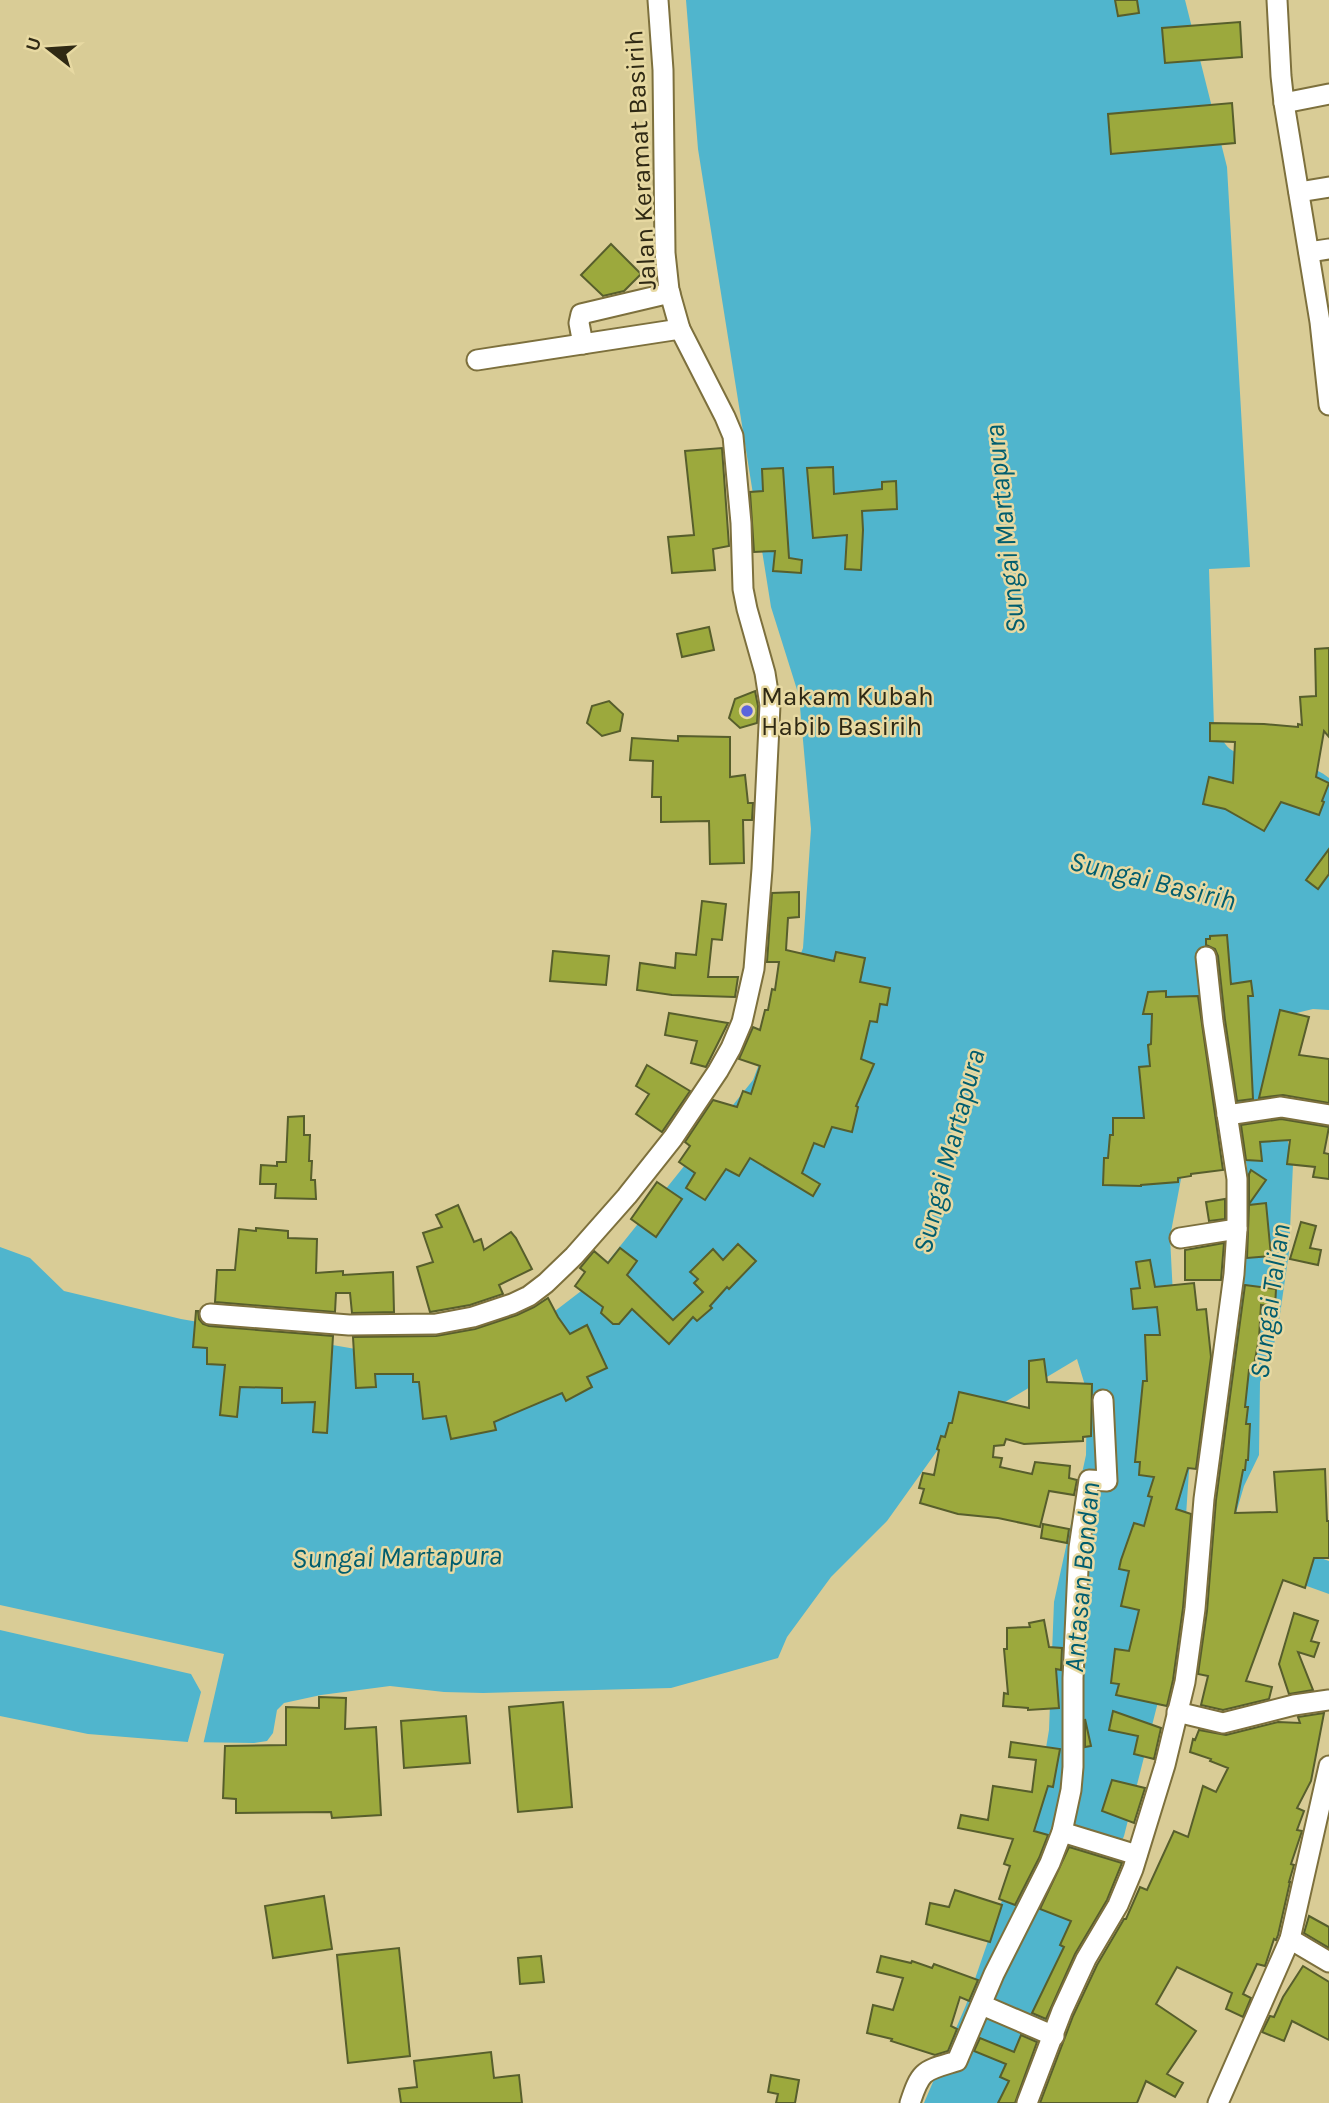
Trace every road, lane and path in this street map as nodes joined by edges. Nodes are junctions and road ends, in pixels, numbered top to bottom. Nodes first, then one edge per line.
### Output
1 (658, 0) edge
2 (1277, 0) edge
3 (1329, 94) edge
4 (1284, 103) junction
5 (1329, 187) edge
6 (1299, 191) junction
7 (1329, 249) edge
8 (1309, 251) junction
9 (670, 293) junction
10 (680, 329) junction
11 (583, 344) junction
12 (477, 360) dead end
13 (1329, 405) edge
14 (1206, 957) dead end
15 (1227, 1115) junction
16 (1329, 1115) edge
17 (1237, 1229) junction
18 (1180, 1238) dead end
19 (210, 1314) dead end
20 (1103, 1400) dead end
21 (1329, 1700) edge
22 (1177, 1712) junction
23 (1329, 1768) edge
24 (1062, 1832) junction
25 (1137, 1855) junction
26 (1290, 1939) junction
27 (1329, 1962) edge
28 (982, 2005) junction
29 (1054, 2036) junction
30 (910, 2103) edge
31 (1027, 2103) edge
32 (1218, 2103) edge

1 - 9 street, Jalan Keramat Basirih
2 - 4 street
3 - 4 street
4 - 6 street
5 - 6 street
6 - 8 street
7 - 8 street
8 - 13 street
9 - 10 street, Jalan Keramat Basirih
9 - 11 street
10 - 11 street
10 - 19 street, Jalan Keramat Basirih
11 - 12 street
14 - 15 street
15 - 16 street
15 - 17 street
17 - 18 street
17 - 22 street
20 - 24 street
21 - 22 street
22 - 25 street
23 - 26 street
24 - 25 street
24 - 28 street
25 - 29 street
26 - 27 street
26 - 32 street
28 - 29 street
28 - 30 street
29 - 31 street

